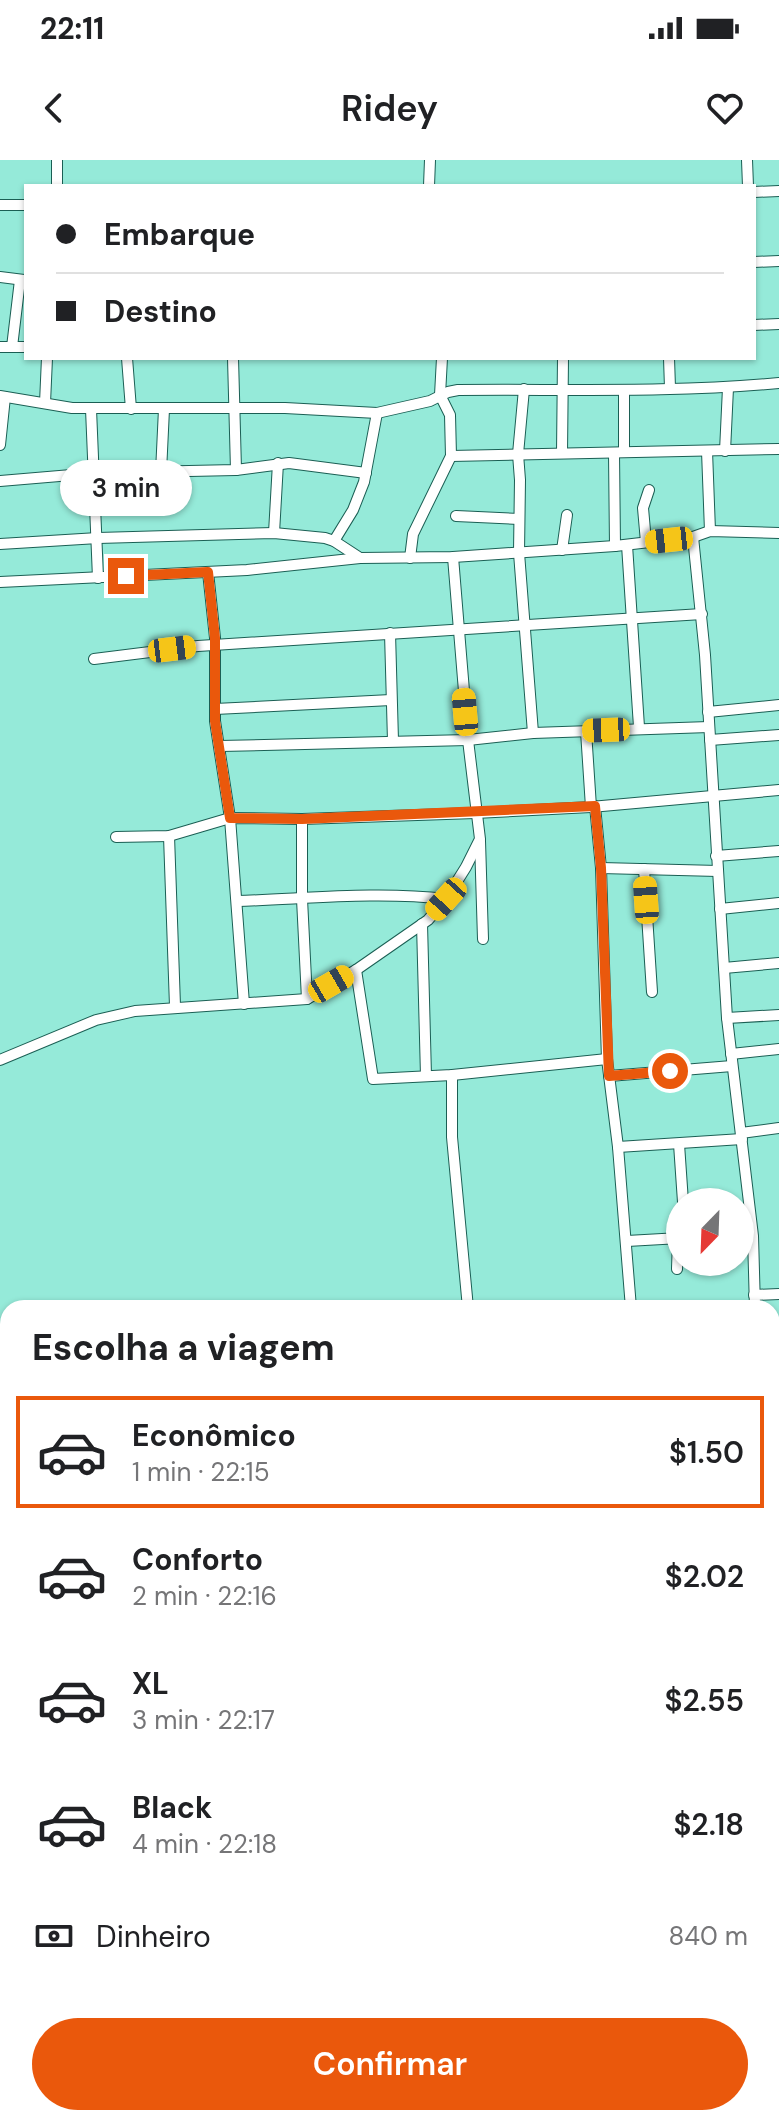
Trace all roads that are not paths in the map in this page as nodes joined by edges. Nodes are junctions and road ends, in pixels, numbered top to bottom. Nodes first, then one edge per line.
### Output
1 (57, 160) edge
2 (430, 160) edge
3 (747, 160) edge
4 (57, 184) edge
5 (429, 184) edge
6 (748, 184) edge
7 (779, 191) edge
8 (756, 192) edge
9 (0, 205) edge
10 (24, 205) edge
11 (779, 261) edge
12 (756, 262) edge
13 (0, 277) edge
14 (23, 280) edge
15 (779, 324) edge
16 (756, 325) edge
17 (6, 347) edge
18 (47, 360) edge
19 (127, 360) edge
20 (233, 360) edge
21 (442, 360) edge
22 (563, 360) edge
23 (669, 360) edge
24 (779, 383) edge
25 (670, 388) junction
26 (728, 388) junction
27 (524, 389) junction
28 (563, 390) junction
29 (624, 390) junction
30 (440, 395) junction
31 (2, 397) edge
32 (45, 403) junction
33 (233, 408) junction
34 (91, 409) junction
35 (131, 409) junction
36 (164, 409) junction
37 (377, 413) junction
38 (0, 445) edge
39 (779, 449) edge
40 (707, 451) junction
41 (725, 451) junction
42 (619, 452) junction
43 (562, 453) junction
44 (518, 454) junction
45 (451, 456) junction
46 (278, 463) junction
47 (236, 470) junction
48 (161, 472) junction
49 (95, 473) junction
50 (366, 473) junction
51 (0, 481) edge
52 (649, 490) dead end
53 (567, 515) dead end
54 (456, 516) dead end
55 (519, 519) junction
56 (710, 531) junction
57 (274, 533) junction
58 (779, 533) edge
59 (693, 537) junction
60 (98, 538) junction
61 (334, 541) junction
62 (646, 542) junction
63 (0, 544) edge
64 (627, 545) junction
65 (615, 546) junction
66 (562, 550) junction
67 (519, 553) junction
68 (453, 557) junction
69 (360, 558) junction
70 (410, 558) junction
71 (208, 572) junction
72 (98, 578) junction
73 (0, 582) edge
74 (702, 614) junction
75 (632, 618) junction
76 (525, 626) junction
77 (458, 630) junction
78 (390, 633) junction
79 (214, 646) junction
80 (94, 659) dead end
81 (391, 700) junction
82 (779, 705) edge
83 (215, 709) junction
84 (708, 712) junction
85 (639, 727) junction
86 (709, 727) junction
87 (586, 731) junction
88 (533, 733) junction
89 (779, 735) edge
90 (468, 740) junction
91 (710, 740) junction
92 (393, 741) junction
93 (220, 746) junction
94 (779, 790) edge
95 (713, 796) junction
96 (593, 807) junction
97 (475, 813) junction
98 (230, 818) junction
99 (302, 819) junction
100 (169, 836) junction
101 (116, 837) dead end
102 (480, 839) junction
103 (779, 851) edge
104 (716, 856) junction
105 (601, 868) junction
106 (644, 869) junction
107 (718, 871) junction
108 (302, 899) junction
109 (446, 899) junction
110 (237, 901) junction
111 (779, 903) edge
112 (720, 909) junction
113 (422, 924) junction
114 (483, 939) dead end
115 (779, 963) edge
116 (724, 968) junction
117 (356, 970) junction
118 (652, 992) dead end
119 (307, 999) junction
120 (244, 1004) junction
121 (175, 1006) junction
122 (779, 1015) edge
123 (727, 1018) junction
124 (779, 1049) edge
125 (731, 1054) junction
126 (607, 1059) junction
127 (0, 1060) edge
128 (732, 1066) junction
129 (452, 1075) junction
130 (426, 1076) junction
131 (609, 1076) junction
132 (779, 1128) edge
133 (742, 1136) junction
134 (679, 1144) junction
135 (618, 1147) junction
136 (682, 1188) edge
137 (666, 1239) edge
138 (627, 1241) junction
139 (779, 1294) edge
140 (754, 1295) junction
141 (467, 1300) edge
142 (631, 1300) edge
143 (754, 1300) edge

1 - 4 street
2 - 5 street
3 - 6 street
7 - 8 street
9 - 10 street
11 - 12 street
13 - 14 street
14 - 17 street
15 - 16 street
18 - 32 street
19 - 35 street
20 - 33 street
21 - 30 street
22 - 28 street
23 - 25 street
24 - 26 street
25 - 26 street
25 - 29 street
26 - 41 street
27 - 28 street
27 - 30 street
27 - 44 street
28 - 29 street
28 - 43 street
29 - 42 street
30 - 37 street
30 - 45 street
31 - 32 street
31 - 38 street
32 - 34 street
33 - 36 street
33 - 37 street
33 - 47 street
34 - 35 street
34 - 49 street
35 - 36 street
36 - 48 street
37 - 50 street
39 - 41 street
40 - 41 street
40 - 42 street
40 - 56 street
42 - 43 street
42 - 65 street
43 - 44 street
44 - 45 street
44 - 55 street
45 - 70 street
46 - 47 street
46 - 50 street
46 - 57 street
47 - 48 street
48 - 49 street
49 - 51 street
49 - 60 street
50 - 61 street
52 - 62 street
53 - 66 street
54 - 55 street
55 - 67 street
56 - 58 street
56 - 59 street
57 - 60 street
57 - 61 street
59 - 62 street
59 - 74 street
60 - 63 street
60 - 72 street
61 - 69 street
62 - 64 street
64 - 65 street
64 - 75 street
65 - 66 street
66 - 67 street
67 - 68 street
67 - 76 street
68 - 70 street
68 - 77 street
69 - 70 street
69 - 71 street
71 - 72 street
71 - 79 street
72 - 73 street
74 - 75 street
74 - 84 street
75 - 76 street
75 - 85 street
76 - 77 street
76 - 88 street
77 - 78 street
77 - 90 street
78 - 79 street
78 - 81 street
79 - 80 street
79 - 83 street
81 - 83 street
81 - 92 street
82 - 84 street
83 - 93 street
84 - 86 street
85 - 86 street
85 - 87 street
86 - 91 street
87 - 88 street
87 - 96 street
88 - 90 street
89 - 91 street
90 - 92 street
90 - 97 street
91 - 95 street
92 - 93 street
93 - 98 street
94 - 95 street
95 - 96 street
95 - 104 street
96 - 97 street
96 - 105 street
97 - 99 street
97 - 102 street
98 - 99 street
98 - 100 street
98 - 110 street
99 - 108 street
100 - 101 street
100 - 121 street
102 - 109 street
102 - 114 street
103 - 104 street
104 - 107 street
105 - 106 street
105 - 126 street
106 - 107 street
106 - 118 street
107 - 112 street
108 - 109 street
108 - 110 street
108 - 119 street
109 - 113 street
110 - 120 street
111 - 112 street
112 - 116 street
113 - 117 street
113 - 130 street
115 - 116 street
116 - 123 street
117 - 119 street
117 - 130 street
119 - 120 street
120 - 121 street
121 - 127 street
122 - 123 street
123 - 125 street
124 - 125 street
125 - 128 street
126 - 129 street
126 - 131 street
128 - 131 street
128 - 133 street
129 - 130 street
129 - 141 street
131 - 135 street
132 - 133 street
133 - 134 street
133 - 140 street
134 - 135 street
134 - 136 street
135 - 138 street
137 - 138 street
138 - 142 street
139 - 140 street
140 - 143 street

